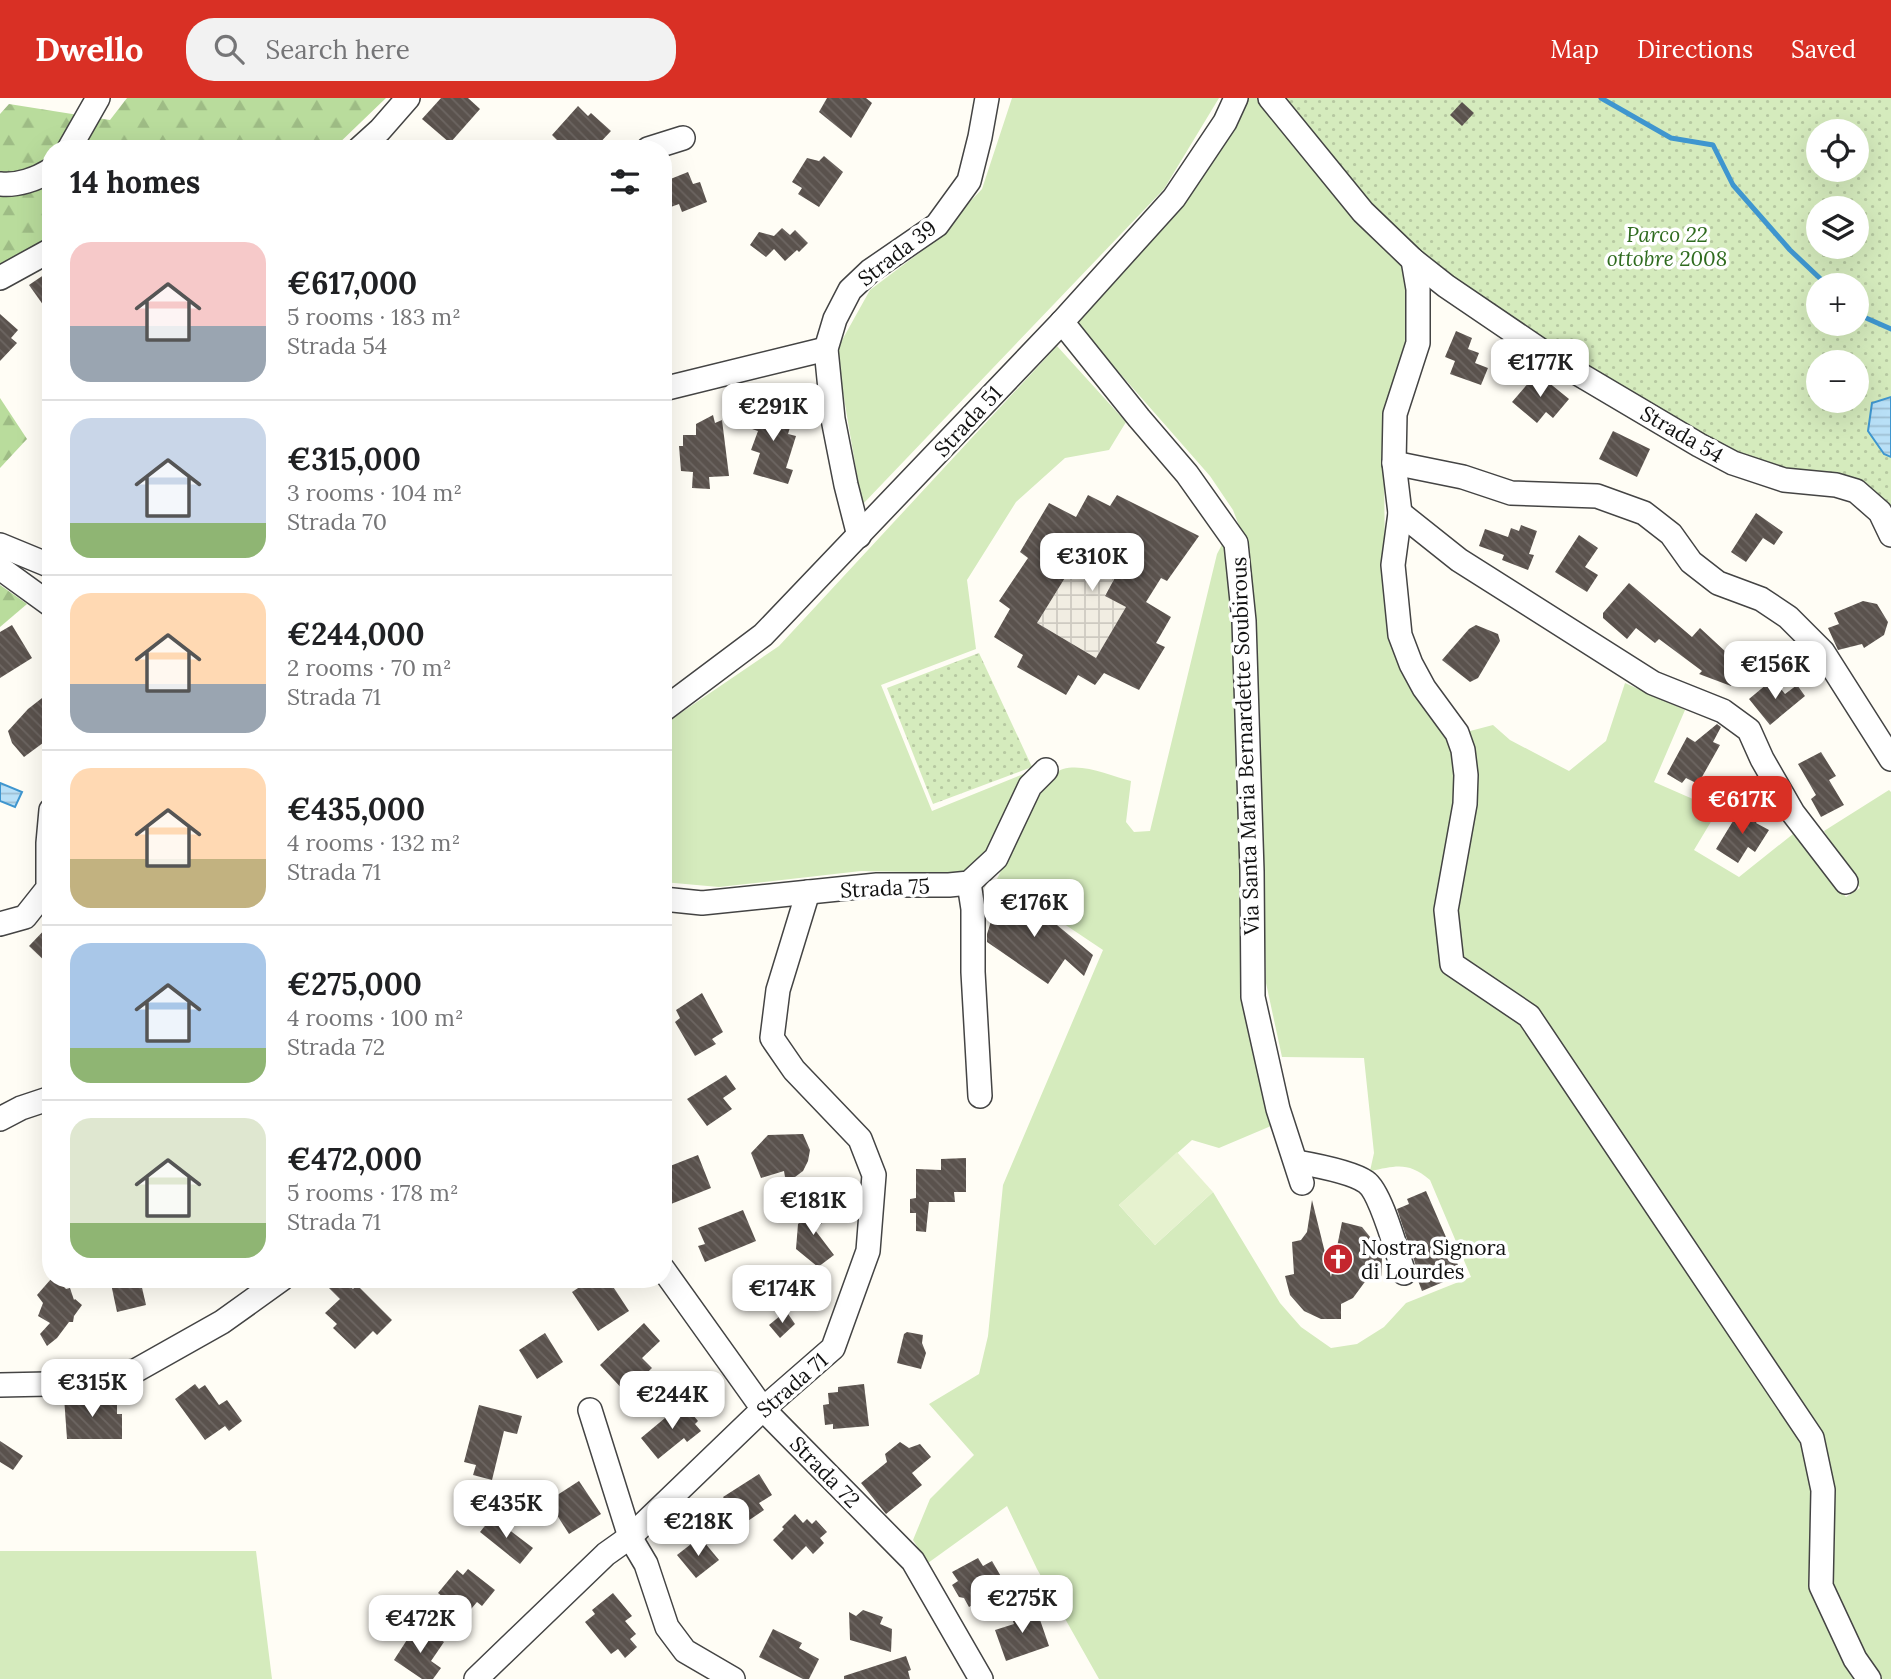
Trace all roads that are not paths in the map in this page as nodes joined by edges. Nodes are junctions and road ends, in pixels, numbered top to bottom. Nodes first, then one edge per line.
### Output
1 (98, 98) edge
2 (408, 98) edge
3 (987, 98) edge
4 (1236, 98) edge
5 (1270, 98) edge
6 (683, 138) dead end
7 (74, 140) edge
8 (369, 140) edge
9 (672, 141) edge
10 (42, 176) edge
11 (0, 184) edge
12 (42, 255) edge
13 (1413, 260) junction
14 (0, 278) edge
15 (1062, 322) junction
16 (826, 349) junction
17 (672, 387) edge
18 (1394, 463) junction
19 (1400, 513) junction
20 (1891, 535) edge
21 (859, 537) junction
22 (0, 545) edge
23 (42, 562) edge
24 (0, 568) edge
25 (42, 598) edge
26 (672, 703) edge
27 (1891, 759) edge
28 (1045, 770) dead end
29 (1846, 882) dead end
30 (969, 883) junction
31 (808, 892) junction
32 (42, 896) edge
33 (672, 900) edge
34 (0, 924) edge
35 (980, 1096) dead end
36 (42, 1101) edge
37 (0, 1119) edge
38 (1404, 1273) dead end
39 (672, 1282) edge
40 (269, 1288) edge
41 (0, 1385) edge
42 (763, 1409) junction
43 (590, 1410) dead end
44 (630, 1537) junction
45 (475, 1679) edge
46 (733, 1679) edge
47 (981, 1679) edge
48 (1869, 1679) edge

1 - 7 street
2 - 8 street
3 - 16 street, Strada 39
4 - 15 street, Strada 51
5 - 13 street, Strada 54
6 - 9 street
10 - 11 street
12 - 14 street
13 - 18 street
13 - 20 street, Strada 54
15 - 21 street, Strada 51
15 - 38 street, Via Santa Maria Bernardette Soubirous
16 - 17 street
16 - 21 street, Strada 39
18 - 19 street
18 - 27 street
19 - 29 street
19 - 48 street
21 - 26 street, Strada 51
22 - 23 street
24 - 25 street
28 - 30 street
30 - 31 street, Strada 75
30 - 35 street
31 - 33 street, Strada 75
31 - 42 street, Strada 71
32 - 34 street
36 - 37 street
39 - 42 street, Strada 72
40 - 41 street
42 - 44 street, Strada 71
42 - 47 street, Strada 72
43 - 44 street
44 - 45 street, Strada 71
44 - 46 street

